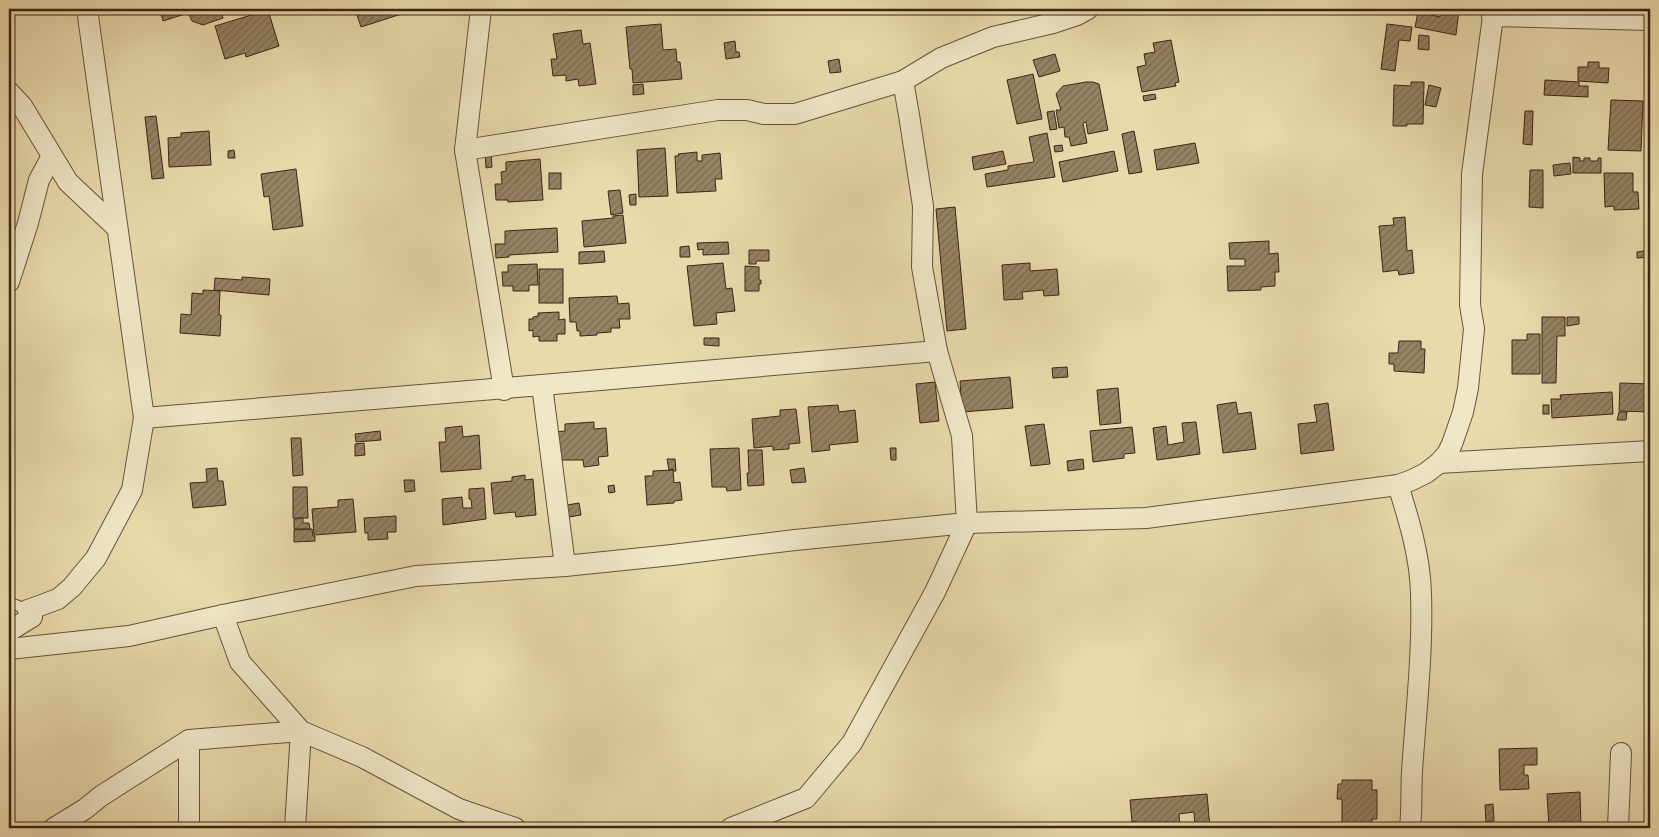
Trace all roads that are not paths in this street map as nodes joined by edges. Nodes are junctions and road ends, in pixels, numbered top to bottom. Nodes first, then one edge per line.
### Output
1 (87, 9) edge
2 (481, 9) edge
3 (1088, 9) edge
4 (1493, 13) edge
5 (1650, 20) edge
6 (902, 81) junction
7 (9, 92) edge
8 (465, 150) junction
9 (52, 156) junction
10 (117, 228) junction
11 (9, 282) edge
12 (937, 350) junction
13 (542, 385) junction
14 (504, 390) junction
15 (144, 418) junction
16 (1650, 451) edge
17 (1439, 463) junction
18 (1398, 485) junction
19 (967, 523) junction
20 (565, 566) junction
21 (9, 602) edge
22 (28, 610) junction
23 (223, 615) junction
24 (9, 631) edge
25 (9, 649) edge
26 (301, 731) junction
27 (189, 740) junction
28 (1621, 754) dead end
29 (54, 828) edge
30 (189, 828) edge
31 (295, 828) edge
32 (515, 828) edge
33 (731, 828) edge
34 (1410, 828) edge
35 (1618, 828) edge

1 - 10 street
2 - 8 street
3 - 6 street
4 - 5 street
4 - 17 street
6 - 8 street
6 - 12 street
7 - 9 street
8 - 14 street
9 - 10 street
9 - 11 street
10 - 15 street
12 - 13 street
12 - 19 street
13 - 14 street
13 - 20 street
14 - 15 street
15 - 22 street
16 - 17 street
17 - 18 street
18 - 19 street
18 - 34 street
19 - 20 street
19 - 33 street
20 - 23 street
21 - 22 lane
22 - 24 street
23 - 25 street
23 - 26 street
26 - 27 street
26 - 31 street
26 - 32 street
27 - 29 street
27 - 30 street
28 - 35 street

